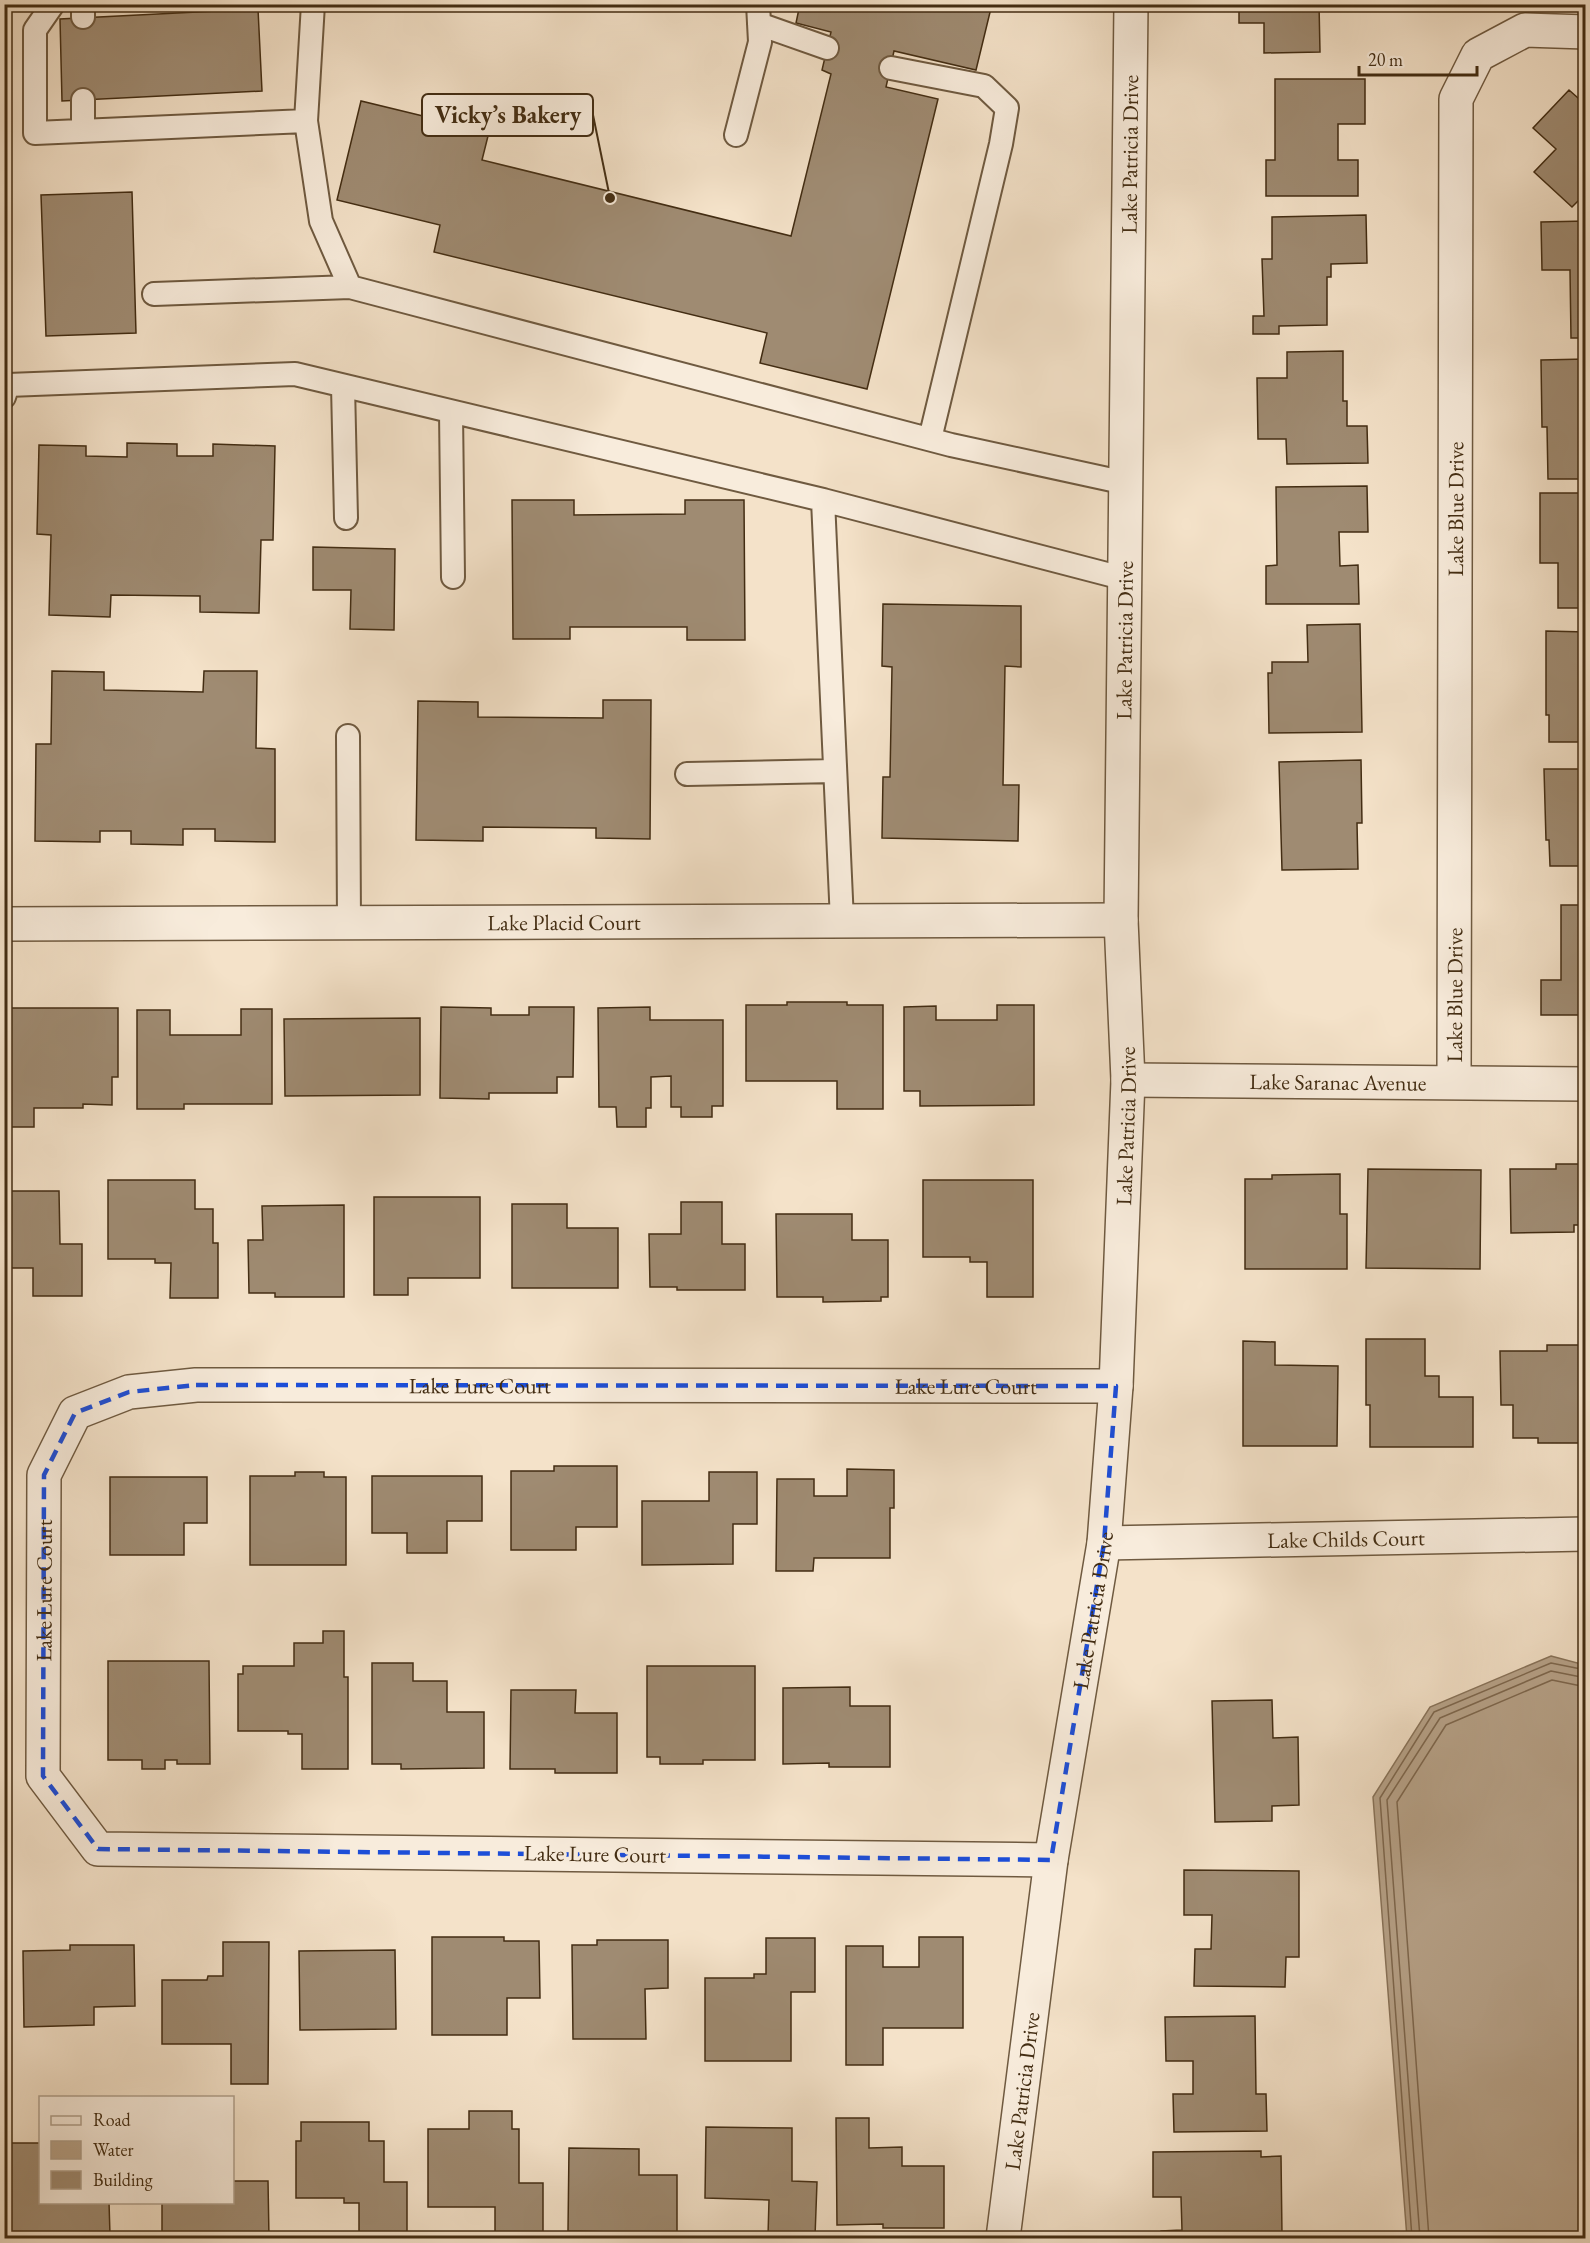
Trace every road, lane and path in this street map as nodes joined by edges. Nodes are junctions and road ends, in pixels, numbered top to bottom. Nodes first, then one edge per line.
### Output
1 (53, 4) edge
2 (313, 4) edge
3 (1131, 4) edge
4 (758, 14) edge
5 (1586, 32) edge
6 (827, 48) dead end
7 (891, 68) dead end
8 (83, 100) dead end
9 (306, 121) junction
10 (83, 131) junction
11 (736, 135) dead end
12 (350, 287) junction
13 (154, 294) dead end
14 (343, 386) junction
15 (4, 397) edge
16 (451, 412) junction
17 (930, 440) junction
18 (1126, 483) junction
19 (823, 500) junction
20 (346, 518) dead end
21 (453, 577) dead end
22 (1126, 579) junction
23 (348, 736) dead end
24 (835, 771) junction
25 (687, 774) dead end
26 (1121, 920) junction
27 (842, 921) junction
28 (349, 923) junction
29 (4, 924) edge
30 (1128, 1080) junction
31 (1454, 1082) junction
32 (1586, 1084) edge
33 (1116, 1386) junction
34 (1586, 1534) edge
35 (1104, 1543) junction
36 (1051, 1860) junction
37 (1003, 2238) edge

1 - 10 lane
2 - 9 lane
3 - 18 street, Lake Patricia Drive
4 - 6 lane
4 - 11 lane
5 - 31 street, Lake Blue Drive
7 - 17 lane
8 - 10 lane
9 - 10 lane
9 - 12 lane
12 - 13 lane
12 - 17 lane
14 - 15 lane
14 - 16 lane
14 - 20 lane
16 - 19 lane
16 - 21 lane
17 - 18 lane
18 - 22 street, Lake Patricia Drive
19 - 22 lane
19 - 24 lane
22 - 26 street, Lake Patricia Drive
23 - 28 lane
24 - 25 lane
24 - 27 lane
26 - 27 street, Lake Placid Court
26 - 30 street, Lake Patricia Drive
27 - 28 street, Lake Placid Court
28 - 29 street, Lake Placid Court
30 - 31 street, Lake Saranac Avenue
30 - 33 street, Lake Patricia Drive
31 - 32 street, Lake Saranac Avenue
33 - 35 street, Lake Patricia Drive
33 - 36 street, Lake Lure Court
34 - 35 street, Lake Childs Court
35 - 36 street, Lake Patricia Drive
36 - 37 street, Lake Patricia Drive

